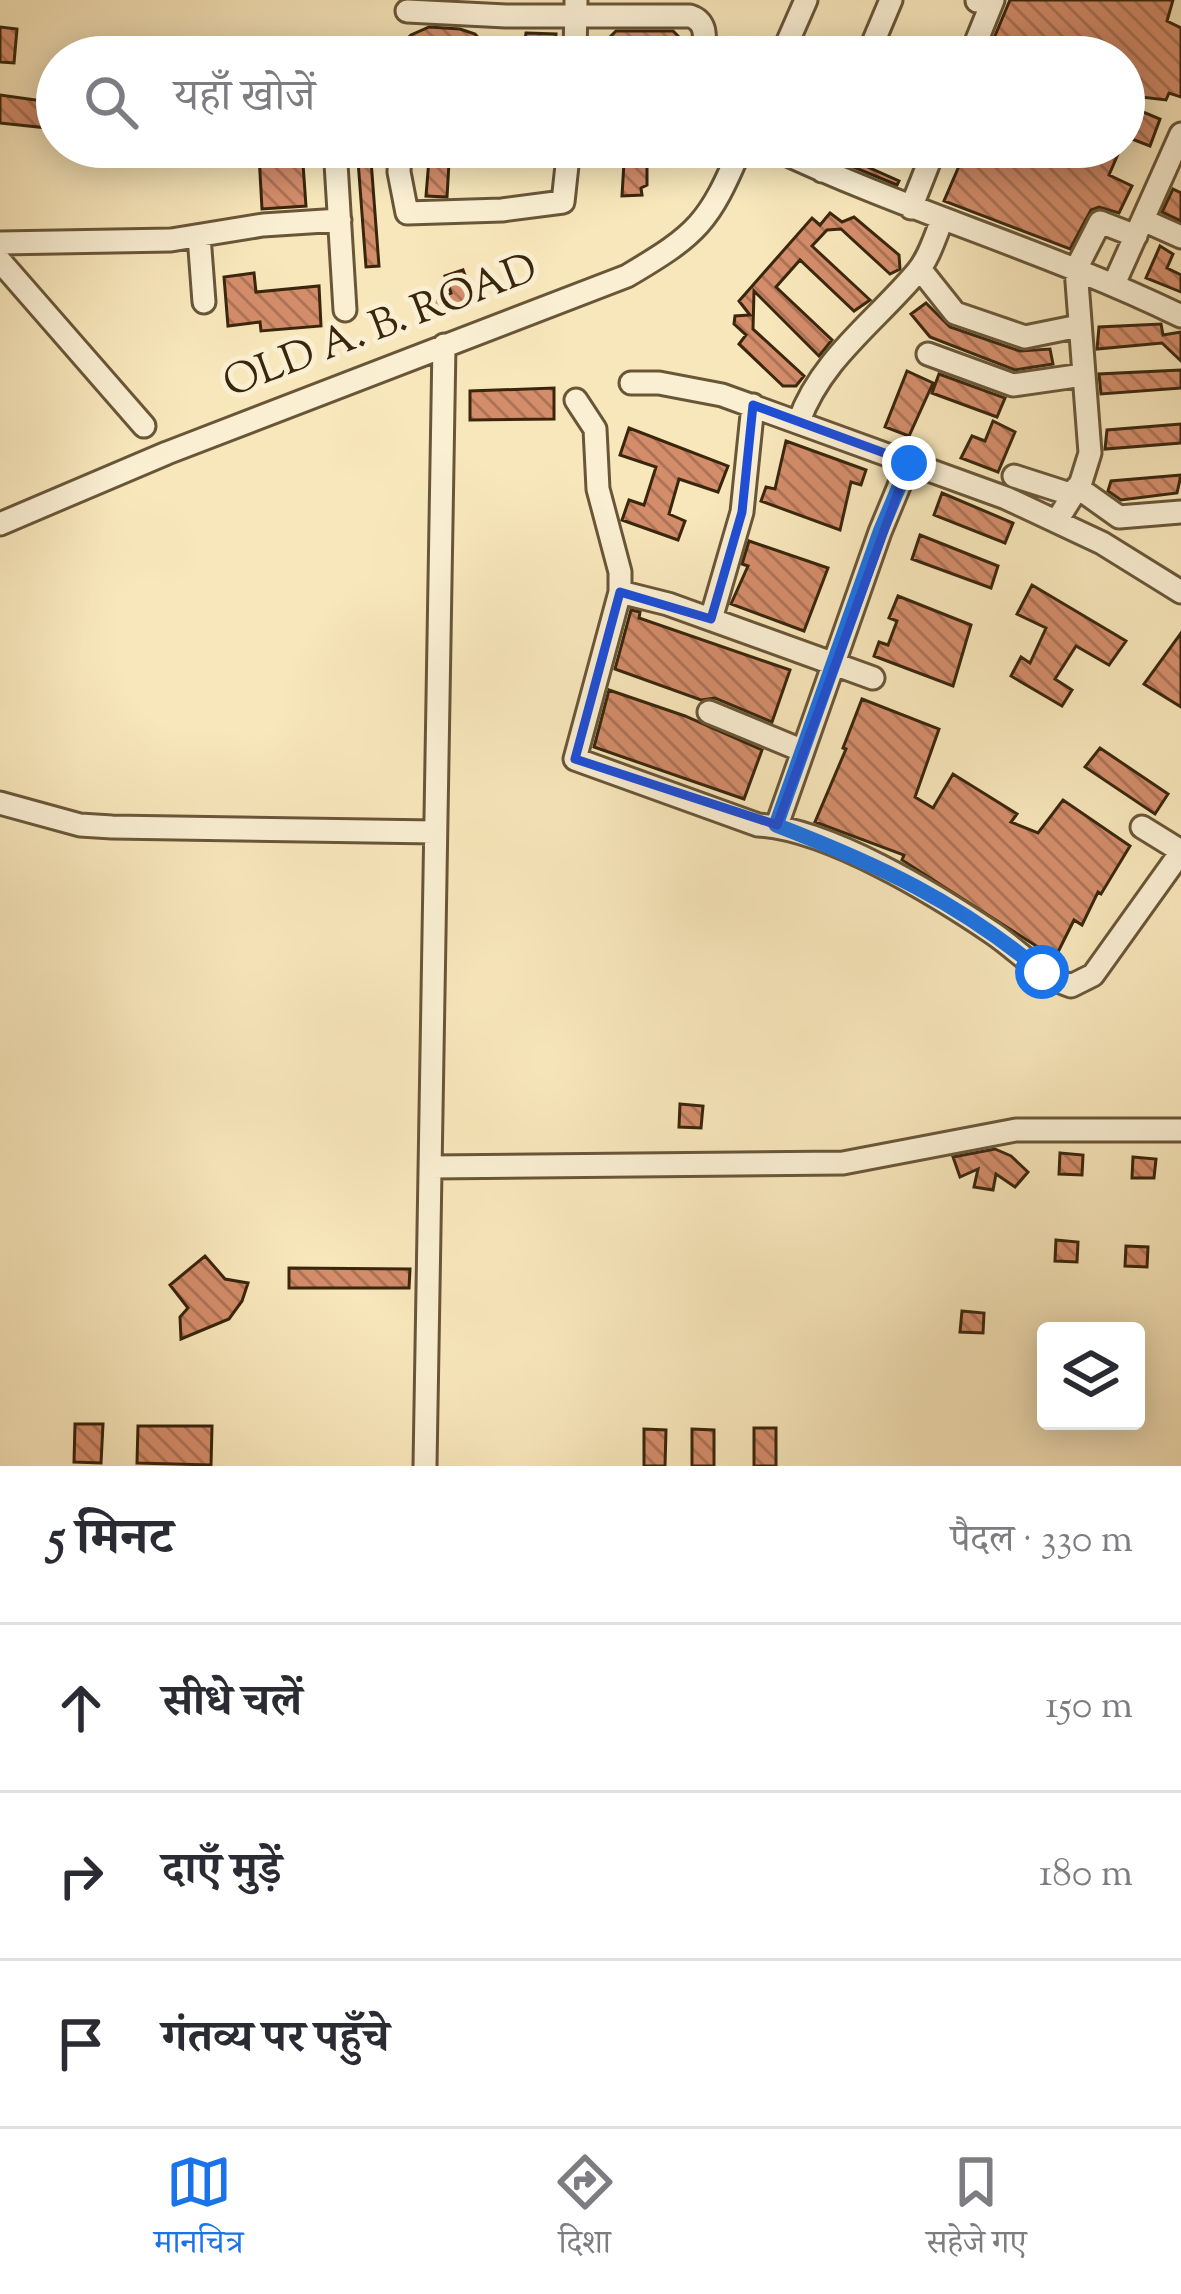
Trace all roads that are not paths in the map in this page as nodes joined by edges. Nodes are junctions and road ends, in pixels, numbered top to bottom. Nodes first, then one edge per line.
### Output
1 (806, 0) edge
2 (891, 0) edge
3 (982, 2) edge
4 (445, 6) edge
5 (576, 8) edge
6 (644, 8) edge
7 (406, 11) dead end
8 (705, 36) edge
9 (790, 36) edge
10 (880, 36) edge
11 (975, 36) edge
12 (1181, 134) edge
13 (336, 168) edge
14 (399, 168) edge
15 (567, 168) edge
16 (733, 168) edge
17 (816, 168) edge
18 (823, 168) edge
19 (926, 168) edge
20 (822, 171) junction
21 (910, 208) junction
22 (340, 220) junction
23 (942, 220) junction
24 (1139, 228) junction
25 (199, 236) junction
26 (1181, 237) edge
27 (0, 244) edge
28 (0, 261) edge
29 (920, 268) junction
30 (1076, 269) junction
31 (1114, 284) junction
32 (204, 302) dead end
33 (345, 310) dead end
34 (1181, 316) edge
35 (1079, 326) junction
36 (444, 345) junction
37 (928, 354) dead end
38 (1083, 375) junction
39 (631, 383) dead end
40 (575, 400) dead end
41 (753, 406) junction
42 (799, 421) junction
43 (144, 426) dead end
44 (909, 463) junction
45 (1014, 476) dead end
46 (1069, 498) junction
47 (1181, 512) edge
48 (0, 524) edge
49 (620, 592) junction
50 (1181, 592) edge
51 (711, 619) junction
52 (834, 663) junction
53 (873, 679) dead end
54 (710, 712) dead end
55 (801, 750) junction
56 (0, 803) edge
57 (776, 825) junction
58 (1142, 827) dead end
59 (435, 832) junction
60 (1181, 852) edge
61 (1181, 1130) edge
62 (432, 1166) junction
63 (425, 1466) edge

1 - 9 street
2 - 10 street
3 - 11 street
4 - 5 street
4 - 7 street
5 - 6 street
6 - 8 street
12 - 24 street
13 - 22 street
14 - 15 street
16 - 36 street, OLD A. B. ROAD
17 - 20 street
18 - 20 street
19 - 21 street
20 - 21 street
21 - 23 street
22 - 25 street
22 - 33 street
23 - 29 street
23 - 30 street
24 - 26 street
24 - 30 street
24 - 31 street
25 - 27 street
25 - 32 street
28 - 43 street
29 - 35 street
29 - 42 street
30 - 31 street
30 - 35 street
31 - 34 street
35 - 38 street
36 - 48 street, OLD A. B. ROAD
36 - 59 street
37 - 38 street
38 - 46 street
39 - 41 street
40 - 49 street
41 - 42 street
41 - 51 street
42 - 44 street
44 - 50 street
44 - 52 street
45 - 46 street
46 - 47 street
49 - 51 street
49 - 57 street
51 - 52 street
52 - 53 street
52 - 55 street
54 - 55 street
55 - 57 street
56 - 59 street
57 - 60 street
58 - 60 street
59 - 62 street
61 - 62 street
62 - 63 street

